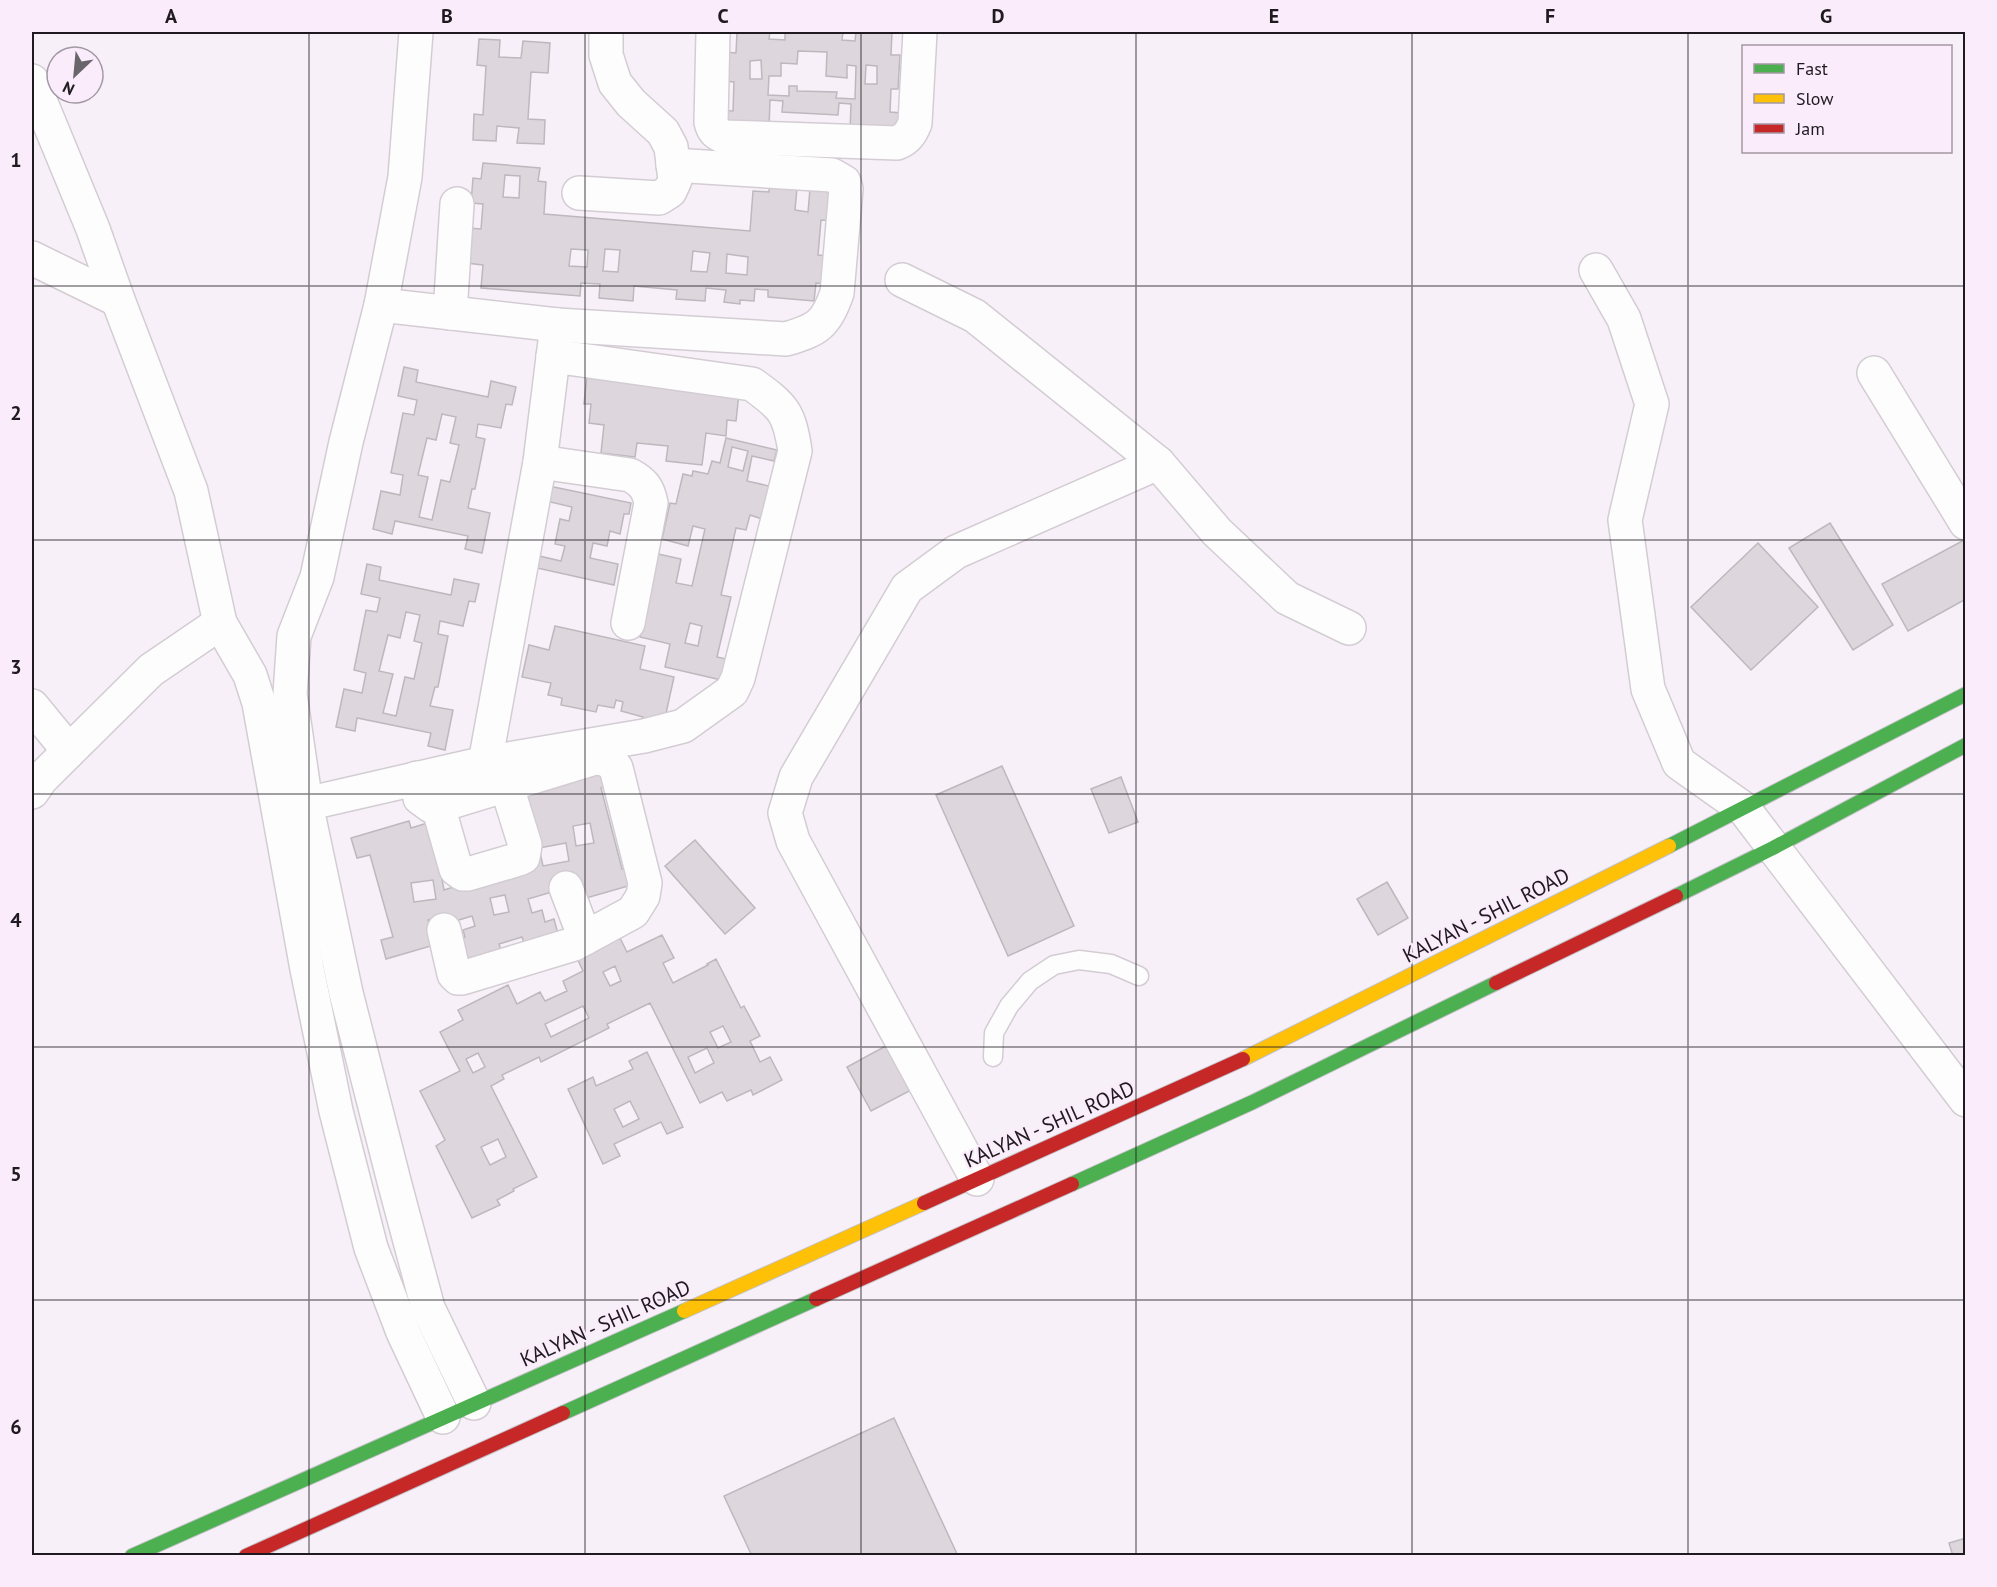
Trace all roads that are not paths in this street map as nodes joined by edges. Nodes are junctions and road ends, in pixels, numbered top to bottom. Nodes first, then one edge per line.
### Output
1 (416, 32) edge
2 (606, 32) edge
3 (713, 32) edge
4 (920, 32) edge
5 (32, 81) edge
6 (673, 165) junction
7 (579, 193) dead end
8 (457, 204) dead end
9 (32, 258) edge
10 (1596, 270) dead end
11 (902, 280) dead end
12 (118, 300) junction
13 (381, 305) junction
14 (450, 313) junction
15 (555, 340) junction
16 (1874, 373) dead end
17 (540, 462) junction
18 (1158, 463) junction
19 (1965, 524) edge
20 (220, 623) junction
21 (628, 623) dead end
22 (1348, 628) dead end
23 (1965, 694) edge
24 (32, 706) edge
25 (1965, 745) edge
26 (69, 751) junction
27 (495, 773) junction
28 (417, 778) junction
29 (32, 792) edge
30 (306, 804) junction
31 (438, 806) junction
32 (1744, 809) junction
33 (1773, 848) junction
34 (566, 888) dead end
35 (444, 930) dead end
36 (585, 938) junction
37 (1139, 976) dead end
38 (993, 1057) dead end
39 (1965, 1100) edge
40 (977, 1179) junction
41 (474, 1403) junction
42 (443, 1417) junction
43 (132, 1556) edge
44 (246, 1556) edge

1 - 13 street
2 - 6 street
3 - 4 street
5 - 12 street
6 - 7 street
6 - 15 street
8 - 14 street
9 - 12 street
10 - 32 street
11 - 18 street
12 - 20 street
13 - 14 street
13 - 30 street
14 - 15 street
15 - 17 street
15 - 27 street
16 - 19 street
17 - 21 street
17 - 27 street
18 - 22 street
18 - 40 street
20 - 26 street
20 - 42 street
23 - 32 main road, KALYAN - SHIL ROAD
24 - 26 street
25 - 33 main road
26 - 29 street
27 - 28 street
27 - 31 street
27 - 31 street
27 - 36 street
28 - 30 street
28 - 31 street
30 - 41 street
32 - 33 street
32 - 40 main road, KALYAN - SHIL ROAD
33 - 39 street
33 - 44 main road
34 - 36 street
35 - 36 street
37 - 38 lane
40 - 41 main road, KALYAN - SHIL ROAD
41 - 42 main road, KALYAN - SHIL ROAD
42 - 43 main road, KALYAN - SHIL ROAD

